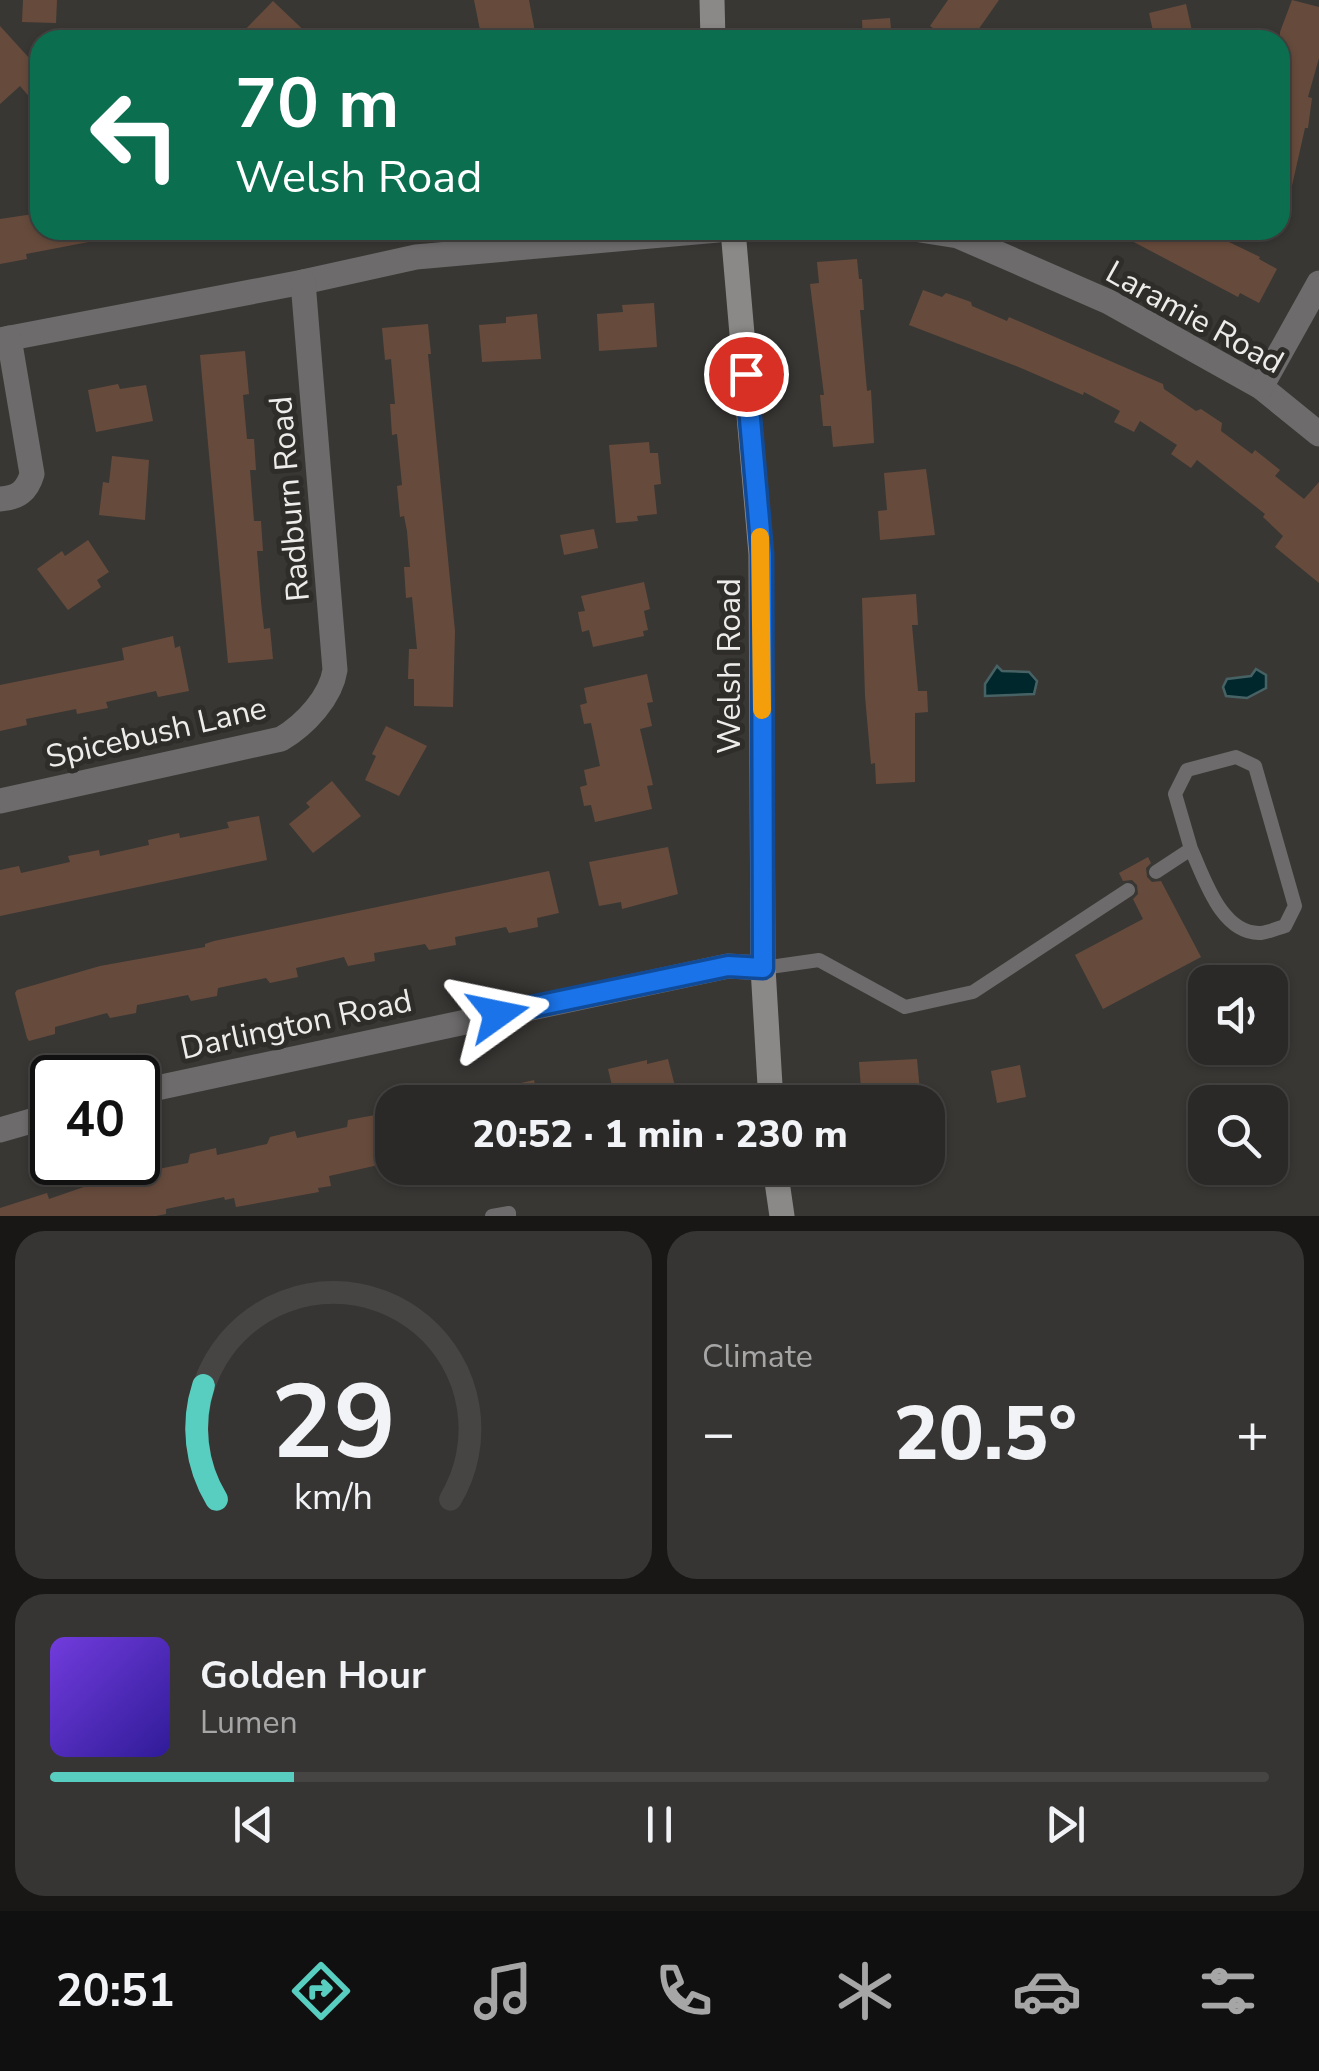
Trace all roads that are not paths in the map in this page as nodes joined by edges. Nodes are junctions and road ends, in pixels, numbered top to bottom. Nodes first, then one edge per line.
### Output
1 (712, 0) edge
2 (712, 30) edge
3 (606, 240) edge
4 (734, 240) edge
5 (975, 240) edge
6 (304, 282) junction
7 (1319, 283) edge
8 (4, 339) edge
9 (1261, 387) junction
10 (1319, 434) edge
11 (0, 499) edge
12 (317, 706) joint
13 (0, 801) edge
14 (1191, 849) junction
15 (1156, 872) dead end
16 (1128, 890) dead end
17 (763, 968) junction
18 (770, 1085) edge
19 (160, 1087) edge
20 (30, 1121) edge
21 (0, 1130) edge
22 (778, 1185) edge
23 (492, 1216) edge
24 (509, 1216) edge
25 (782, 1216) edge

1 - 2 main road
3 - 6 street
4 - 17 main road, Welsh Road
5 - 9 street, Laramie Road
6 - 8 street
6 - 12 street, Radburn Road
7 - 9 street
8 - 11 street
9 - 10 street, Laramie Road
12 - 13 street, Spicebush Lane
14 - 14 lane
14 - 15 lane
16 - 17 lane
17 - 18 main road, Welsh Road
17 - 19 street, Darlington Road
20 - 21 street
22 - 25 main road
23 - 24 lane

